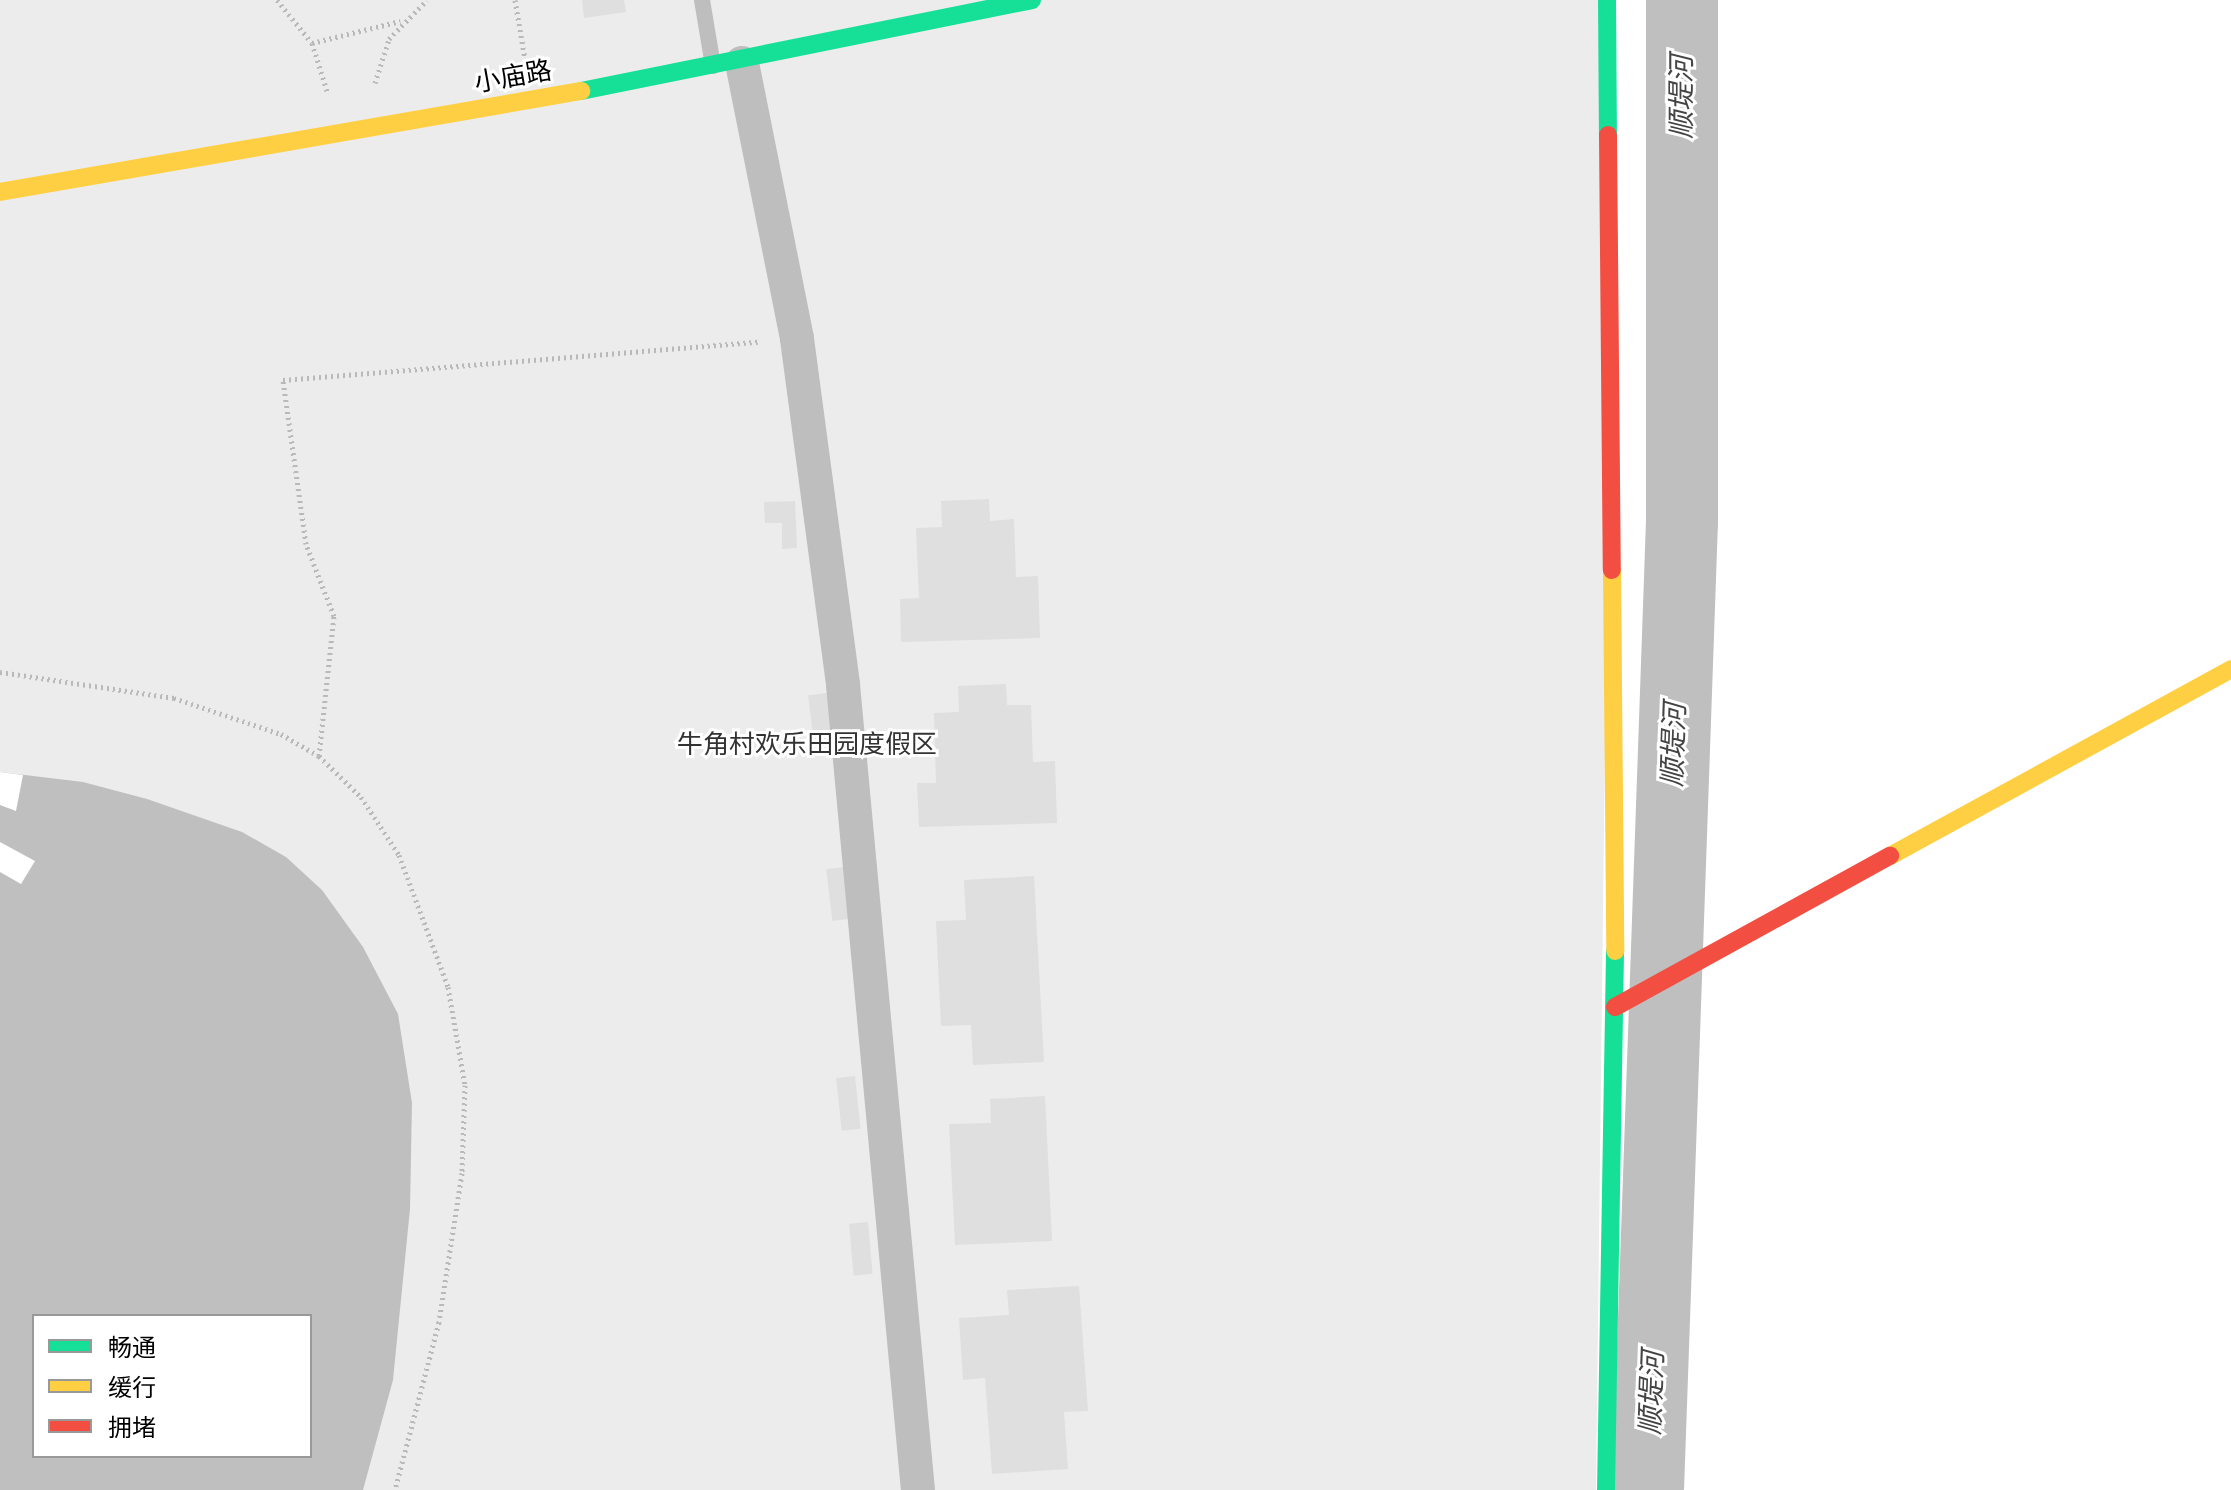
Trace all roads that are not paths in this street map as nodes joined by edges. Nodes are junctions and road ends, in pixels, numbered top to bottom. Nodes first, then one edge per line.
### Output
1 (702, 0) edge
2 (1032, 0) edge
3 (1607, 0) edge
4 (728, 65) junction
5 (0, 192) edge
6 (2231, 669) edge
7 (1615, 1007) junction
8 (918, 1490) edge
9 (1606, 1490) edge

1 - 4 lane
2 - 4 street, 小庙路
3 - 7 street
4 - 5 street, 小庙路
4 - 8 street
6 - 7 street
7 - 9 street

